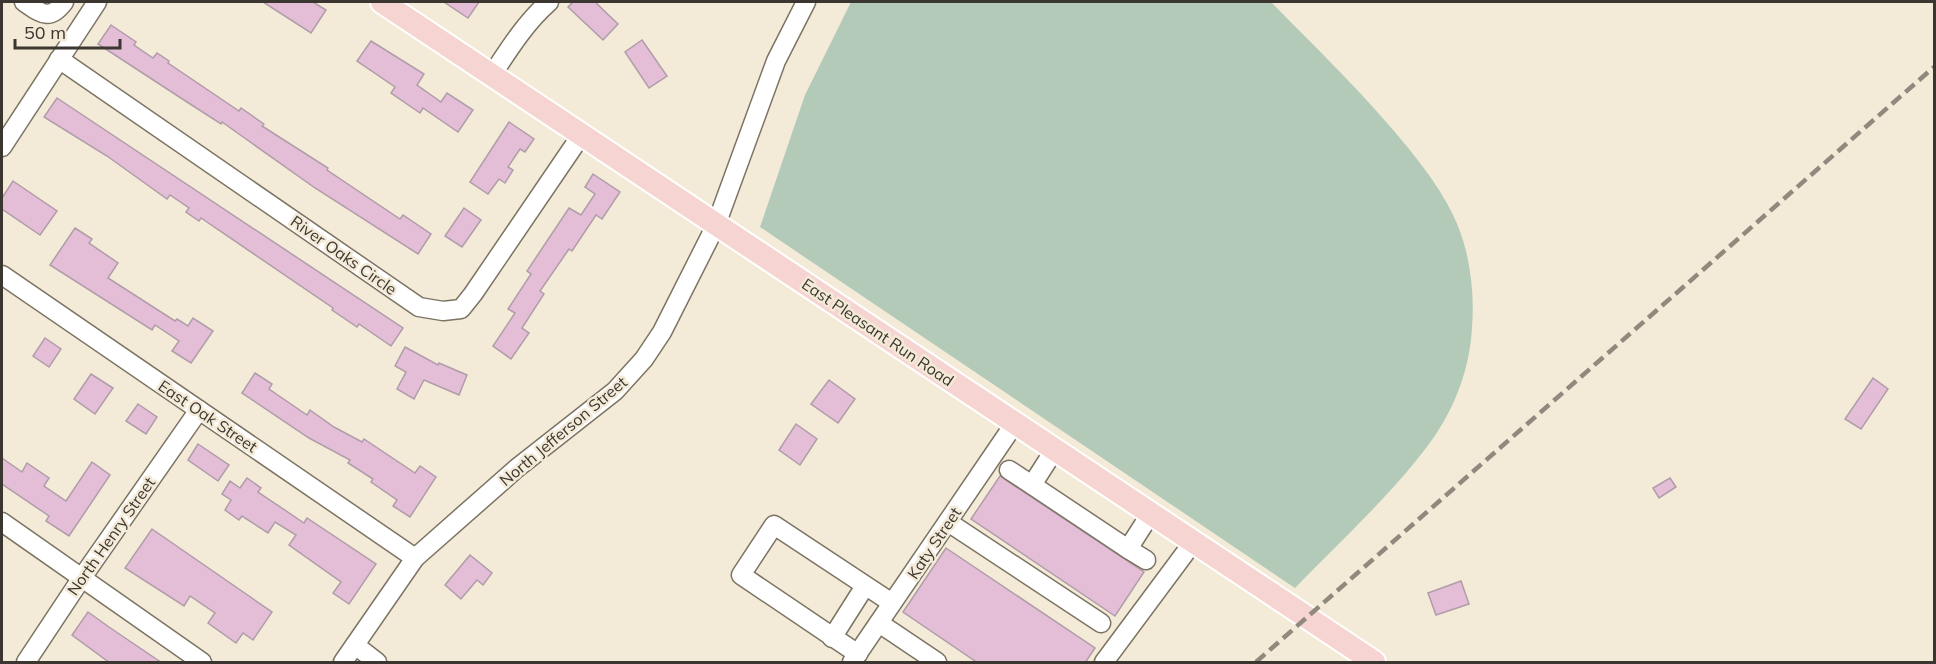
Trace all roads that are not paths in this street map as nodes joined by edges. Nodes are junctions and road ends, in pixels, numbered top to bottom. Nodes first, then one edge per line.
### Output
1 (24, 2) edge
2 (97, 2) edge
3 (382, 2) edge
4 (549, 2) edge
5 (806, 2) edge
6 (60, 7) edge
7 (78, 29) junction
8 (59, 59) junction
9 (492, 75) junction
10 (582, 134) junction
11 (2, 147) edge
12 (716, 225) junction
13 (2, 275) edge
14 (199, 410) junction
15 (1015, 423) junction
16 (1055, 449) junction
17 (1010, 470) dead end
18 (1032, 485) junction
19 (1151, 513) junction
20 (2, 522) edge
21 (948, 522) junction
22 (1194, 541) junction
23 (1128, 549) junction
24 (415, 558) junction
25 (1146, 560) dead end
26 (81, 579) junction
27 (865, 586) junction
28 (892, 603) junction
29 (879, 623) junction
30 (1101, 623) dead end
31 (832, 638) junction
32 (355, 645) junction
33 (855, 658) edge
34 (26, 663) edge
35 (202, 663) edge
36 (343, 663) edge
37 (377, 663) edge
38 (937, 663) edge
39 (1104, 663) edge
40 (1374, 663) edge

1 - 6 street
2 - 7 street
3 - 9 main road, East Pleasant Run Road
4 - 9 street
5 - 12 street, North Jefferson Street
6 - 7 street
7 - 8 street
8 - 10 street, River Oaks Circle
8 - 11 street
9 - 10 main road, East Pleasant Run Road
10 - 12 main road, East Pleasant Run Road
12 - 15 main road, East Pleasant Run Road
12 - 24 street, North Jefferson Street
13 - 14 street, East Oak Street
14 - 24 street, East Oak Street
14 - 26 street, North Henry Street
15 - 16 main road, East Pleasant Run Road
15 - 21 street, Katy Street
16 - 18 street
16 - 19 main road, East Pleasant Run Road
17 - 18 street
18 - 23 street
19 - 22 main road, East Pleasant Run Road
19 - 23 street
20 - 26 street
21 - 28 street, Katy Street
21 - 30 street
22 - 39 street
22 - 40 main road, East Pleasant Run Road
23 - 25 street
24 - 32 street, North Jefferson Street
26 - 34 street, North Henry Street
26 - 35 street
27 - 28 street
27 - 31 street
27 - 31 street
28 - 29 street, Katy Street
29 - 33 street, Katy Street
29 - 38 street
31 - 33 street
32 - 36 street, North Jefferson Street
32 - 37 street

